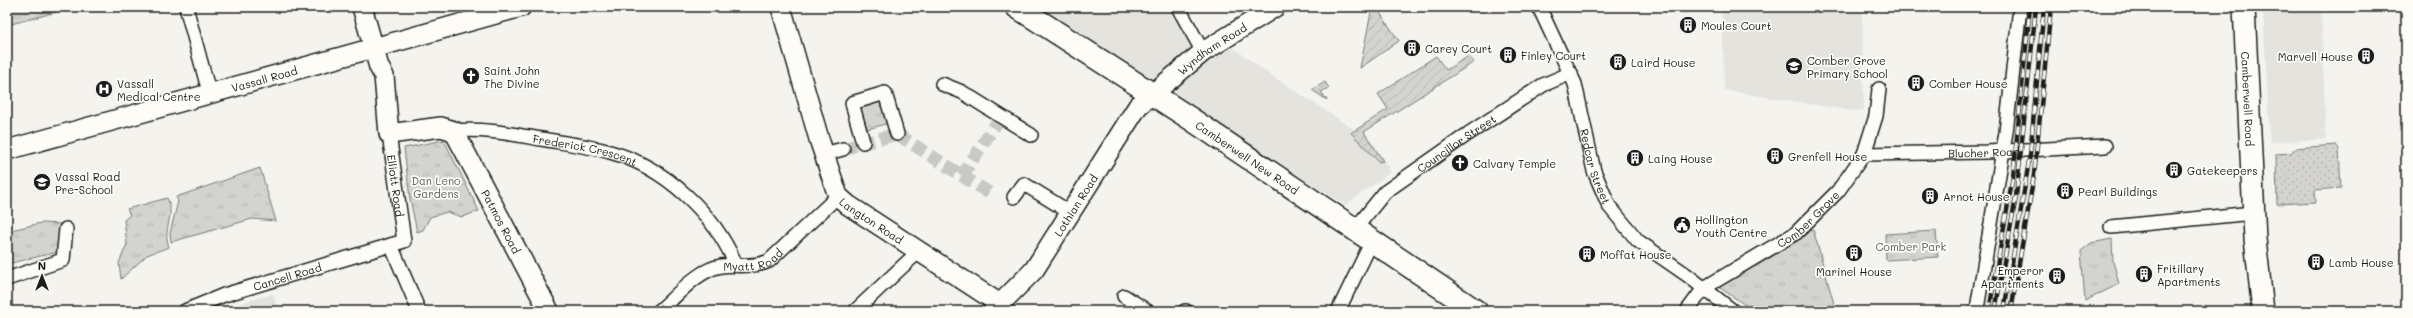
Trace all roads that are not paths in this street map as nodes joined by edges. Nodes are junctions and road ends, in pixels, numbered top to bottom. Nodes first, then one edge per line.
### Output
1 (186, 7) edge
2 (362, 7) edge
3 (521, 7) edge
4 (781, 7) edge
5 (1017, 7) edge
6 (1178, 7) edge
7 (1275, 7) edge
8 (1539, 7) edge
9 (2020, 7) edge
10 (2244, 7) edge
11 (1203, 52) junction
12 (377, 56) junction
13 (1571, 73) junction
14 (942, 84) dead end
15 (1879, 89) dead end
16 (209, 92) junction
17 (1151, 94) junction
18 (454, 131) junction
19 (389, 134) junction
20 (897, 134) dead end
21 (1031, 135) dead end
22 (863, 142) dead end
23 (2105, 146) dead end
24 (843, 149) tunnel mouth
25 (7, 150) edge
26 (2002, 152) junction
27 (824, 154) junction
28 (1864, 154) junction
29 (838, 196) junction
30 (1014, 197) dead end
31 (1071, 213) junction
32 (2253, 213) junction
33 (2111, 227) dead end
34 (66, 229) dead end
35 (1364, 235) junction
36 (391, 245) junction
37 (918, 252) junction
38 (736, 265) junction
39 (7, 279) edge
40 (1704, 288) junction
41 (1124, 296) dead end
42 (1001, 309) edge
43 (1977, 309) dead end
44 (185, 311) edge
45 (419, 311) edge
46 (549, 311) edge
47 (659, 311) edge
48 (855, 311) edge
49 (1147, 311) edge
50 (1338, 311) edge
51 (1476, 311) edge
52 (1687, 311) edge
53 (1732, 311) edge
54 (2262, 311) edge

1 - 16 street
2 - 12 street, Elliott Road
3 - 12 street, Vassall Road
4 - 27 street, Langton Road
5 - 17 highway, Camberwell New Road
6 - 11 street
7 - 11 street, Wyndham Road
8 - 13 street, Redcar Street
9 - 26 street
10 - 32 main road, Camberwell Road
11 - 17 street, Wyndham Road
12 - 16 street, Vassall Road
12 - 19 street, Elliott Road
13 - 35 street, Councillor Street
13 - 40 street, Redcar Street
14 - 21 street
15 - 28 street, Comber Grove
16 - 25 street, Vassall Road
17 - 31 street, Lothian Road
17 - 35 highway, Camberwell New Road
18 - 19 street, Frederick Crescent
18 - 38 street, Frederick Crescent
18 - 46 street, Patmos Road
19 - 36 street, Elliott Road
20 - 22 street
23 - 26 street, Blucher Road
24 - 27 street
26 - 28 street, Blucher Road
26 - 43 street
27 - 29 street, Langton Road
28 - 40 street, Comber Grove
29 - 37 street, Langton Road
29 - 38 street, Myatt Road
30 - 31 street
31 - 42 street, Lothian Road
32 - 33 street
32 - 54 main road, Camberwell Road
34 - 39 street
35 - 50 street, Councillor Street
35 - 51 highway, Camberwell New Road
36 - 44 street, Cancell Road
36 - 45 street
37 - 42 street, Langton Road
37 - 48 street
38 - 47 street, Myatt Road
40 - 52 street, Comber Grove
40 - 53 street, Redcar Street
41 - 49 street

